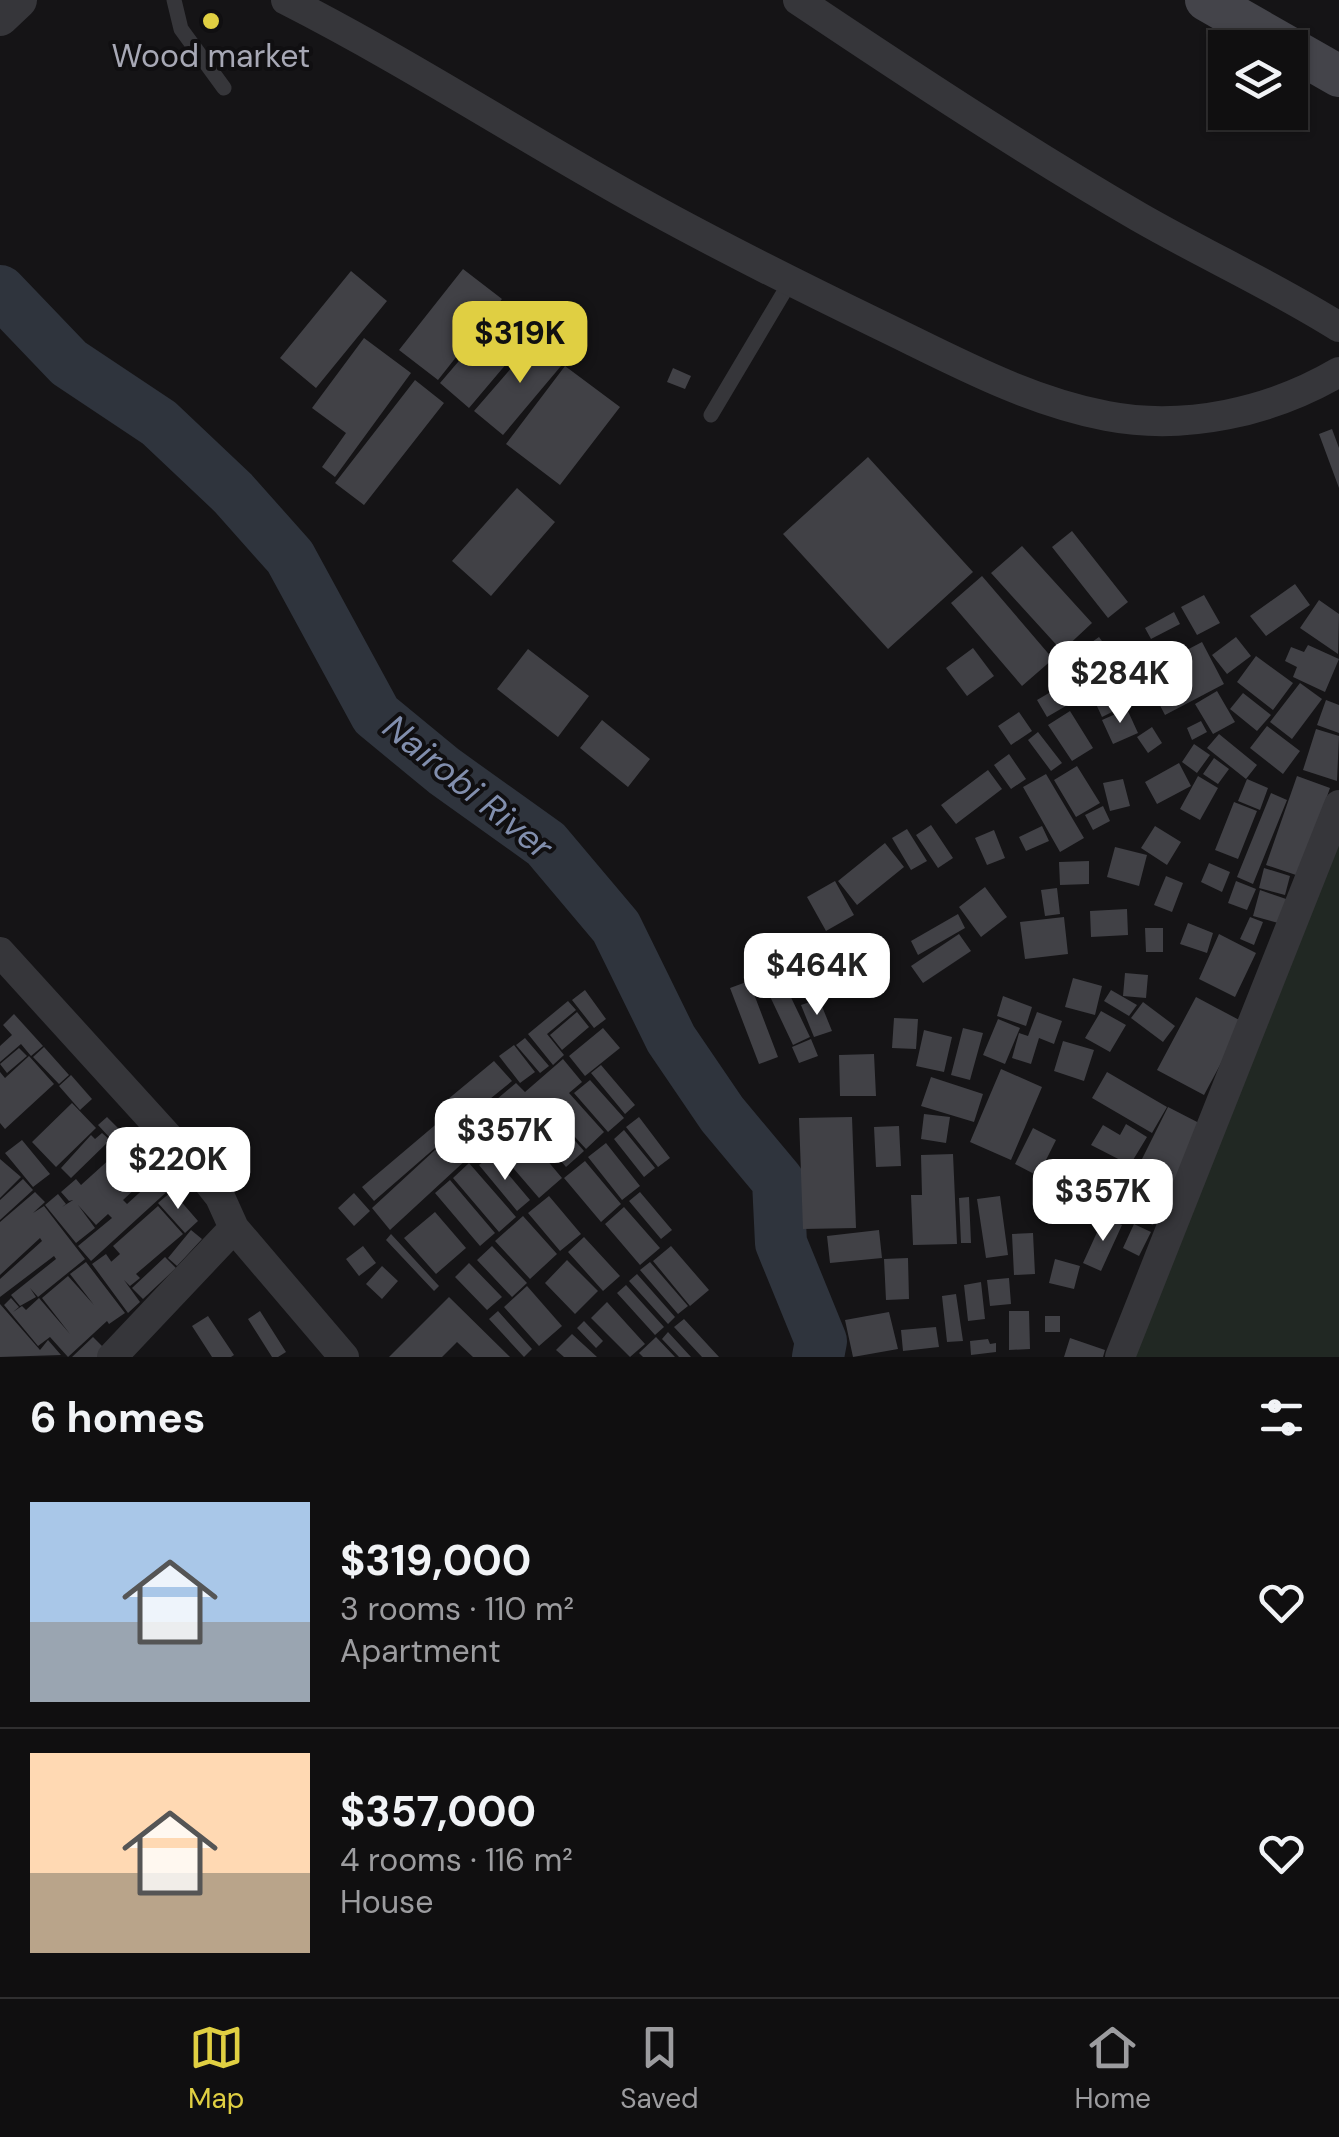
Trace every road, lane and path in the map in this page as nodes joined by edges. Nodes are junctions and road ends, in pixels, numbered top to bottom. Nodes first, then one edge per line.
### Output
1 (18, 0) edge
2 (174, 0) edge
3 (286, 0) edge
4 (798, 0) edge
5 (1206, 0) edge
6 (0, 16) edge
7 (1339, 76) edge
8 (224, 88) dead end
9 (790, 282) junction
10 (1339, 327) edge
11 (1339, 372) edge
12 (710, 415) dead end
13 (1339, 804) edge
14 (0, 952) edge
15 (234, 1228) junction
16 (112, 1357) edge
17 (344, 1357) edge
18 (1120, 1357) edge

1 - 6 street
2 - 8 lane
3 - 9 street
4 - 10 street
5 - 7 main road
9 - 11 street
9 - 12 lane
13 - 18 street
14 - 15 street
15 - 16 street
15 - 17 street

